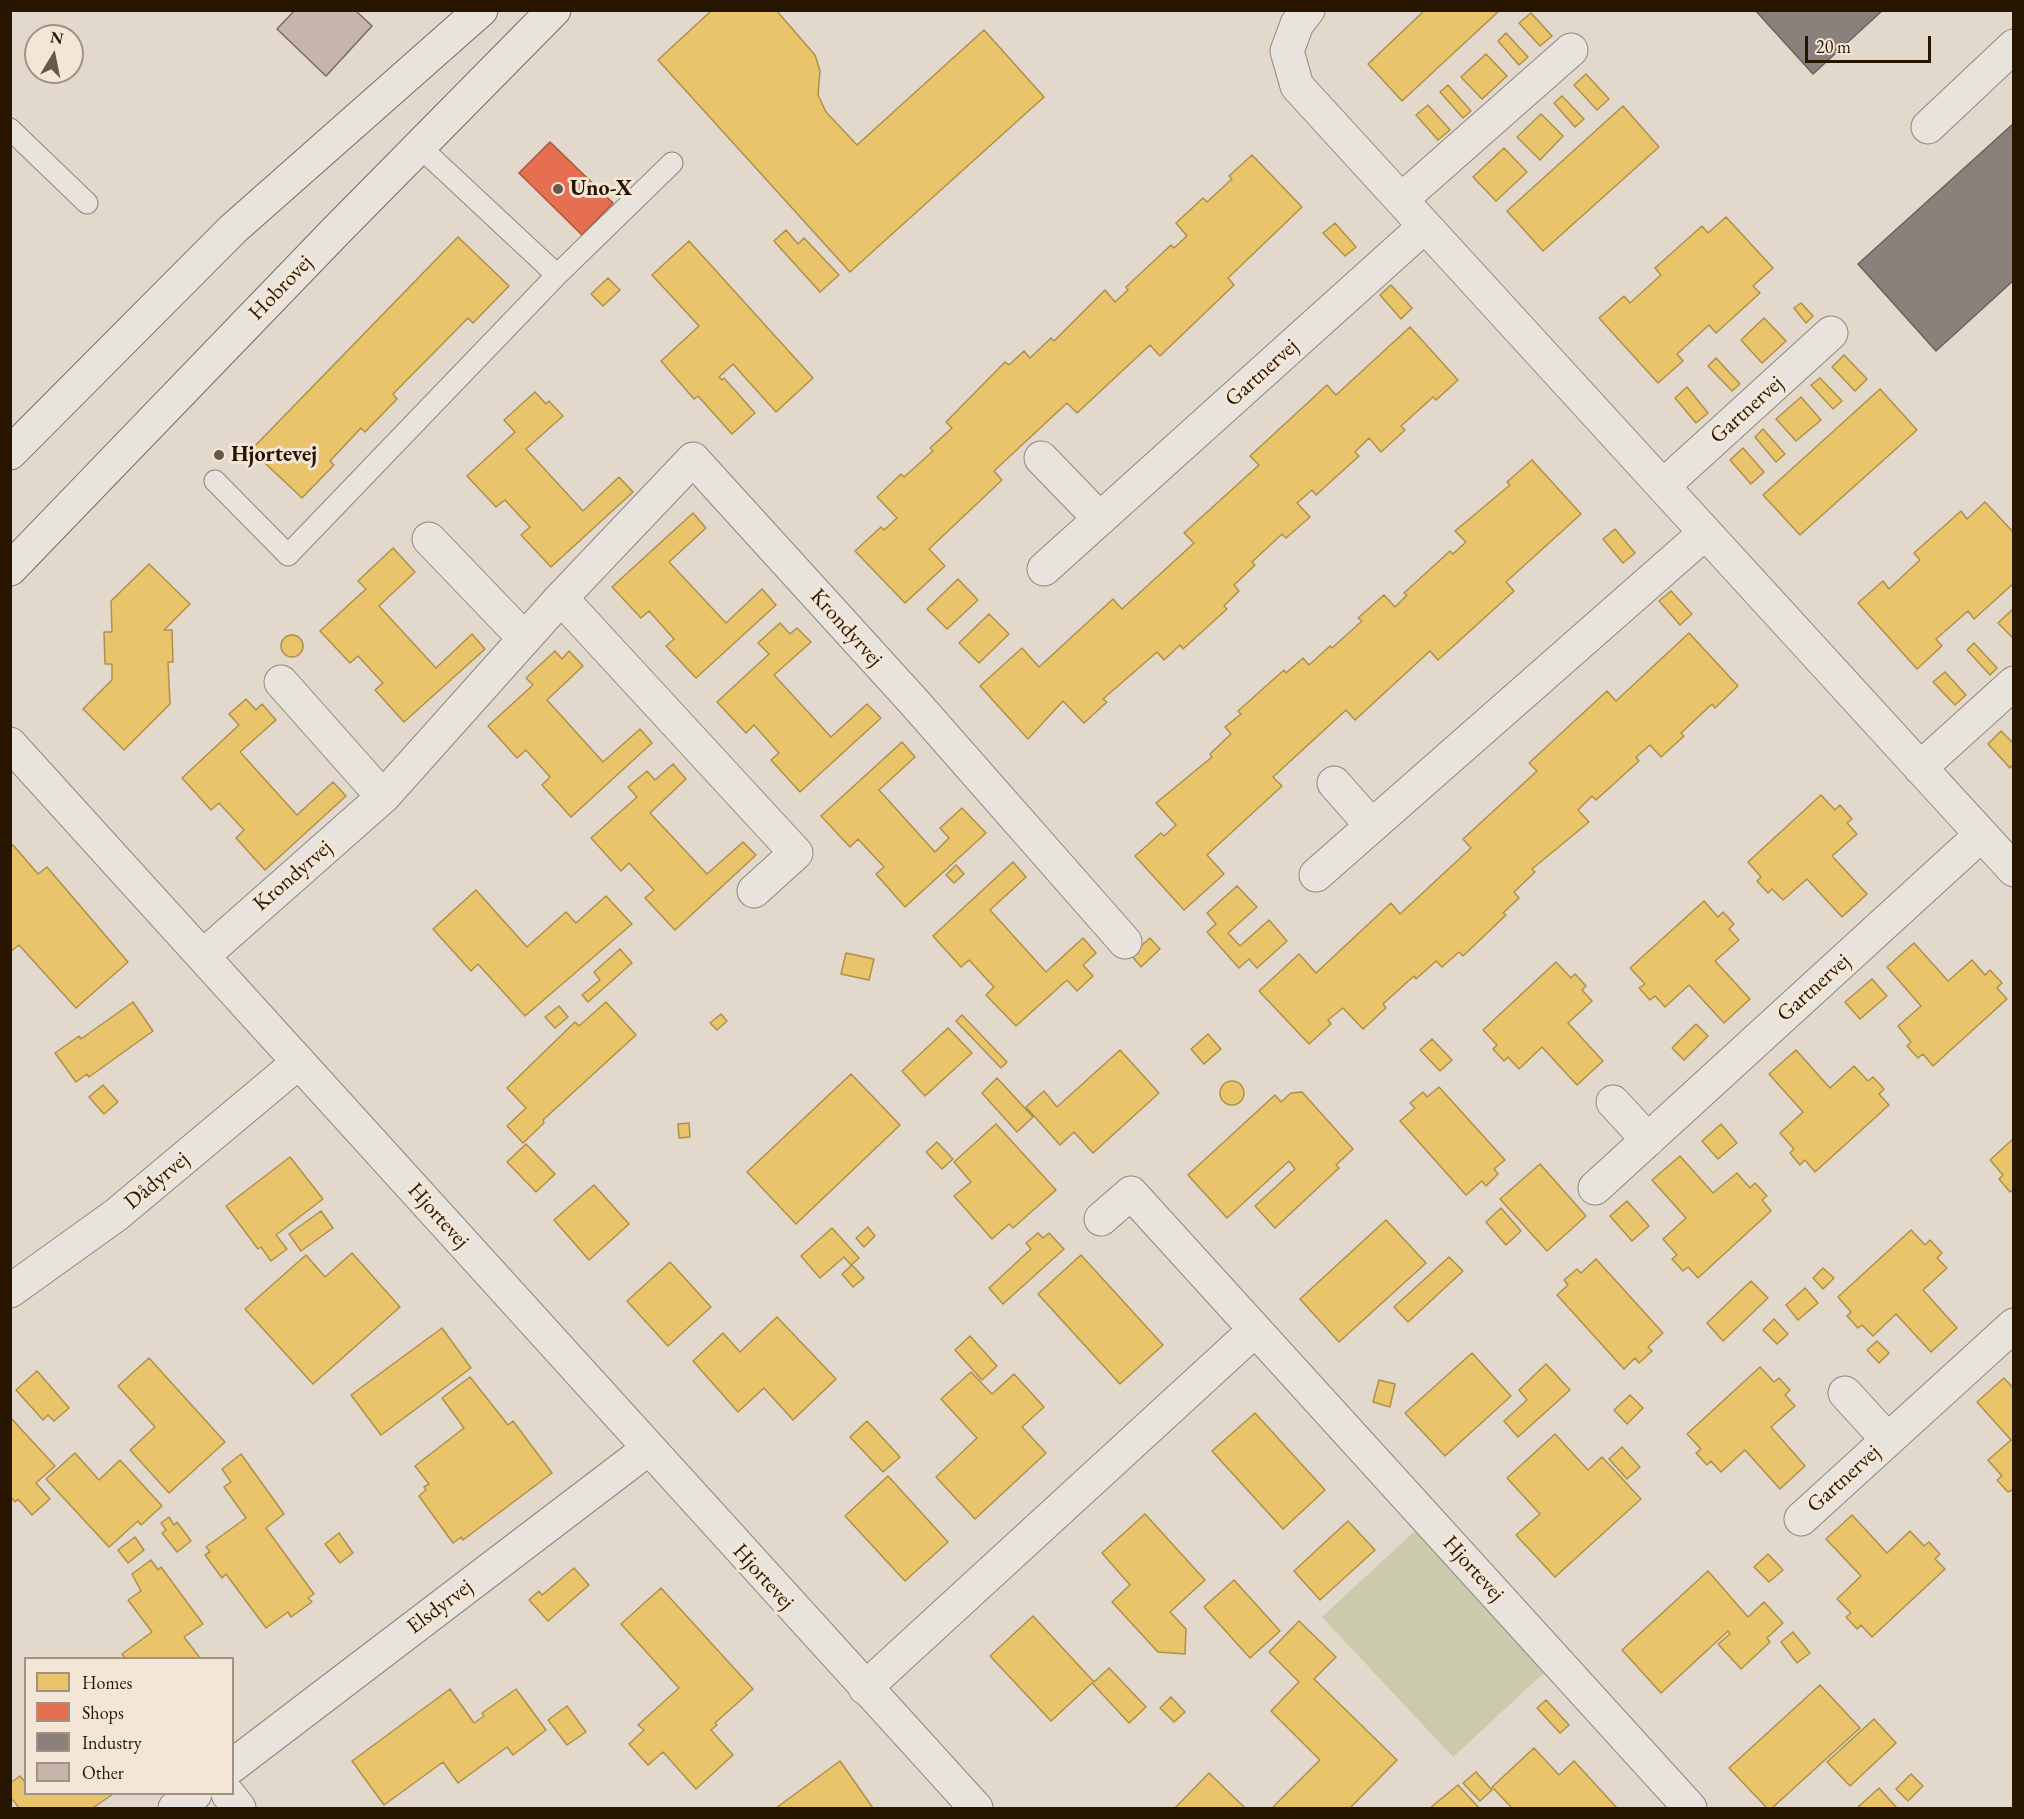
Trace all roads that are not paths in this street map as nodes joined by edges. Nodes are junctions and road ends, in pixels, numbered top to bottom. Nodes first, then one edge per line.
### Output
1 (481, 10) edge
2 (554, 10) edge
3 (1308, 10) edge
4 (2013, 46) edge
5 (1571, 50) dead end
6 (1928, 127) dead end
7 (10, 129) edge
8 (420, 147) junction
9 (672, 163) dead end
10 (1401, 200) junction
11 (87, 203) dead end
12 (1425, 226) junction
13 (557, 275) junction
14 (1831, 333) dead end
15 (10, 453) edge
16 (1041, 458) dead end
17 (215, 481) dead end
18 (1663, 486) junction
19 (1100, 519) junction
20 (1705, 533) junction
21 (429, 539) dead end
22 (10, 569) edge
23 (1044, 570) dead end
24 (561, 598) junction
25 (524, 638) junction
26 (281, 682) dead end
27 (2013, 683) edge
28 (10, 744) edge
29 (1920, 768) junction
30 (1334, 783) dead end
31 (383, 797) junction
32 (1372, 826) junction
33 (1981, 835) junction
34 (2013, 870) edge
35 (1316, 875) dead end
36 (754, 891) dead end
37 (1125, 942) dead end
38 (203, 956) junction
39 (299, 1062) junction
40 (1613, 1102) dead end
41 (1648, 1140) junction
42 (1595, 1188) dead end
43 (1101, 1220) dead end
44 (10, 1291) edge
45 (2013, 1325) edge
46 (1255, 1330) junction
47 (1845, 1393) dead end
48 (1888, 1440) junction
49 (648, 1449) junction
50 (1801, 1519) dead end
51 (864, 1688) junction
52 (234, 1764) edge
53 (194, 1795) edge
54 (229, 1795) edge
55 (175, 1809) edge
56 (239, 1809) edge
57 (975, 1809) edge
58 (1690, 1809) edge

1 - 15 street
2 - 8 street, Hobrovej
3 - 10 street
4 - 6 street
5 - 10 street
7 - 11 lane
8 - 13 lane
8 - 22 street, Hobrovej
9 - 13 lane
10 - 12 street
12 - 18 street
12 - 19 street, Gartnervej
13 - 17 lane
14 - 18 street, Gartnervej
16 - 19 street
18 - 20 street
19 - 23 street, Gartnervej
20 - 29 street
20 - 32 street
21 - 25 street
24 - 25 street, Krondyrvej
24 - 36 street
24 - 37 street, Krondyrvej
25 - 31 street, Krondyrvej
26 - 31 street
27 - 29 street
28 - 38 street, Hjortevej
29 - 33 street
30 - 32 street
31 - 38 street, Krondyrvej
32 - 35 street
33 - 34 street
33 - 41 street, Gartnervej
38 - 39 street, Hjortevej
39 - 44 street, Dådyrvej
39 - 49 street, Hjortevej
40 - 41 street
41 - 42 street, Gartnervej
43 - 46 street, Hjortevej
45 - 48 street, Gartnervej
46 - 51 street
46 - 58 street, Hjortevej
47 - 48 street, Gartnervej
48 - 50 street, Gartnervej
49 - 51 street, Hjortevej
49 - 52 street, Elsdyrvej
51 - 57 street, Hjortevej
53 - 55 street
54 - 56 street

